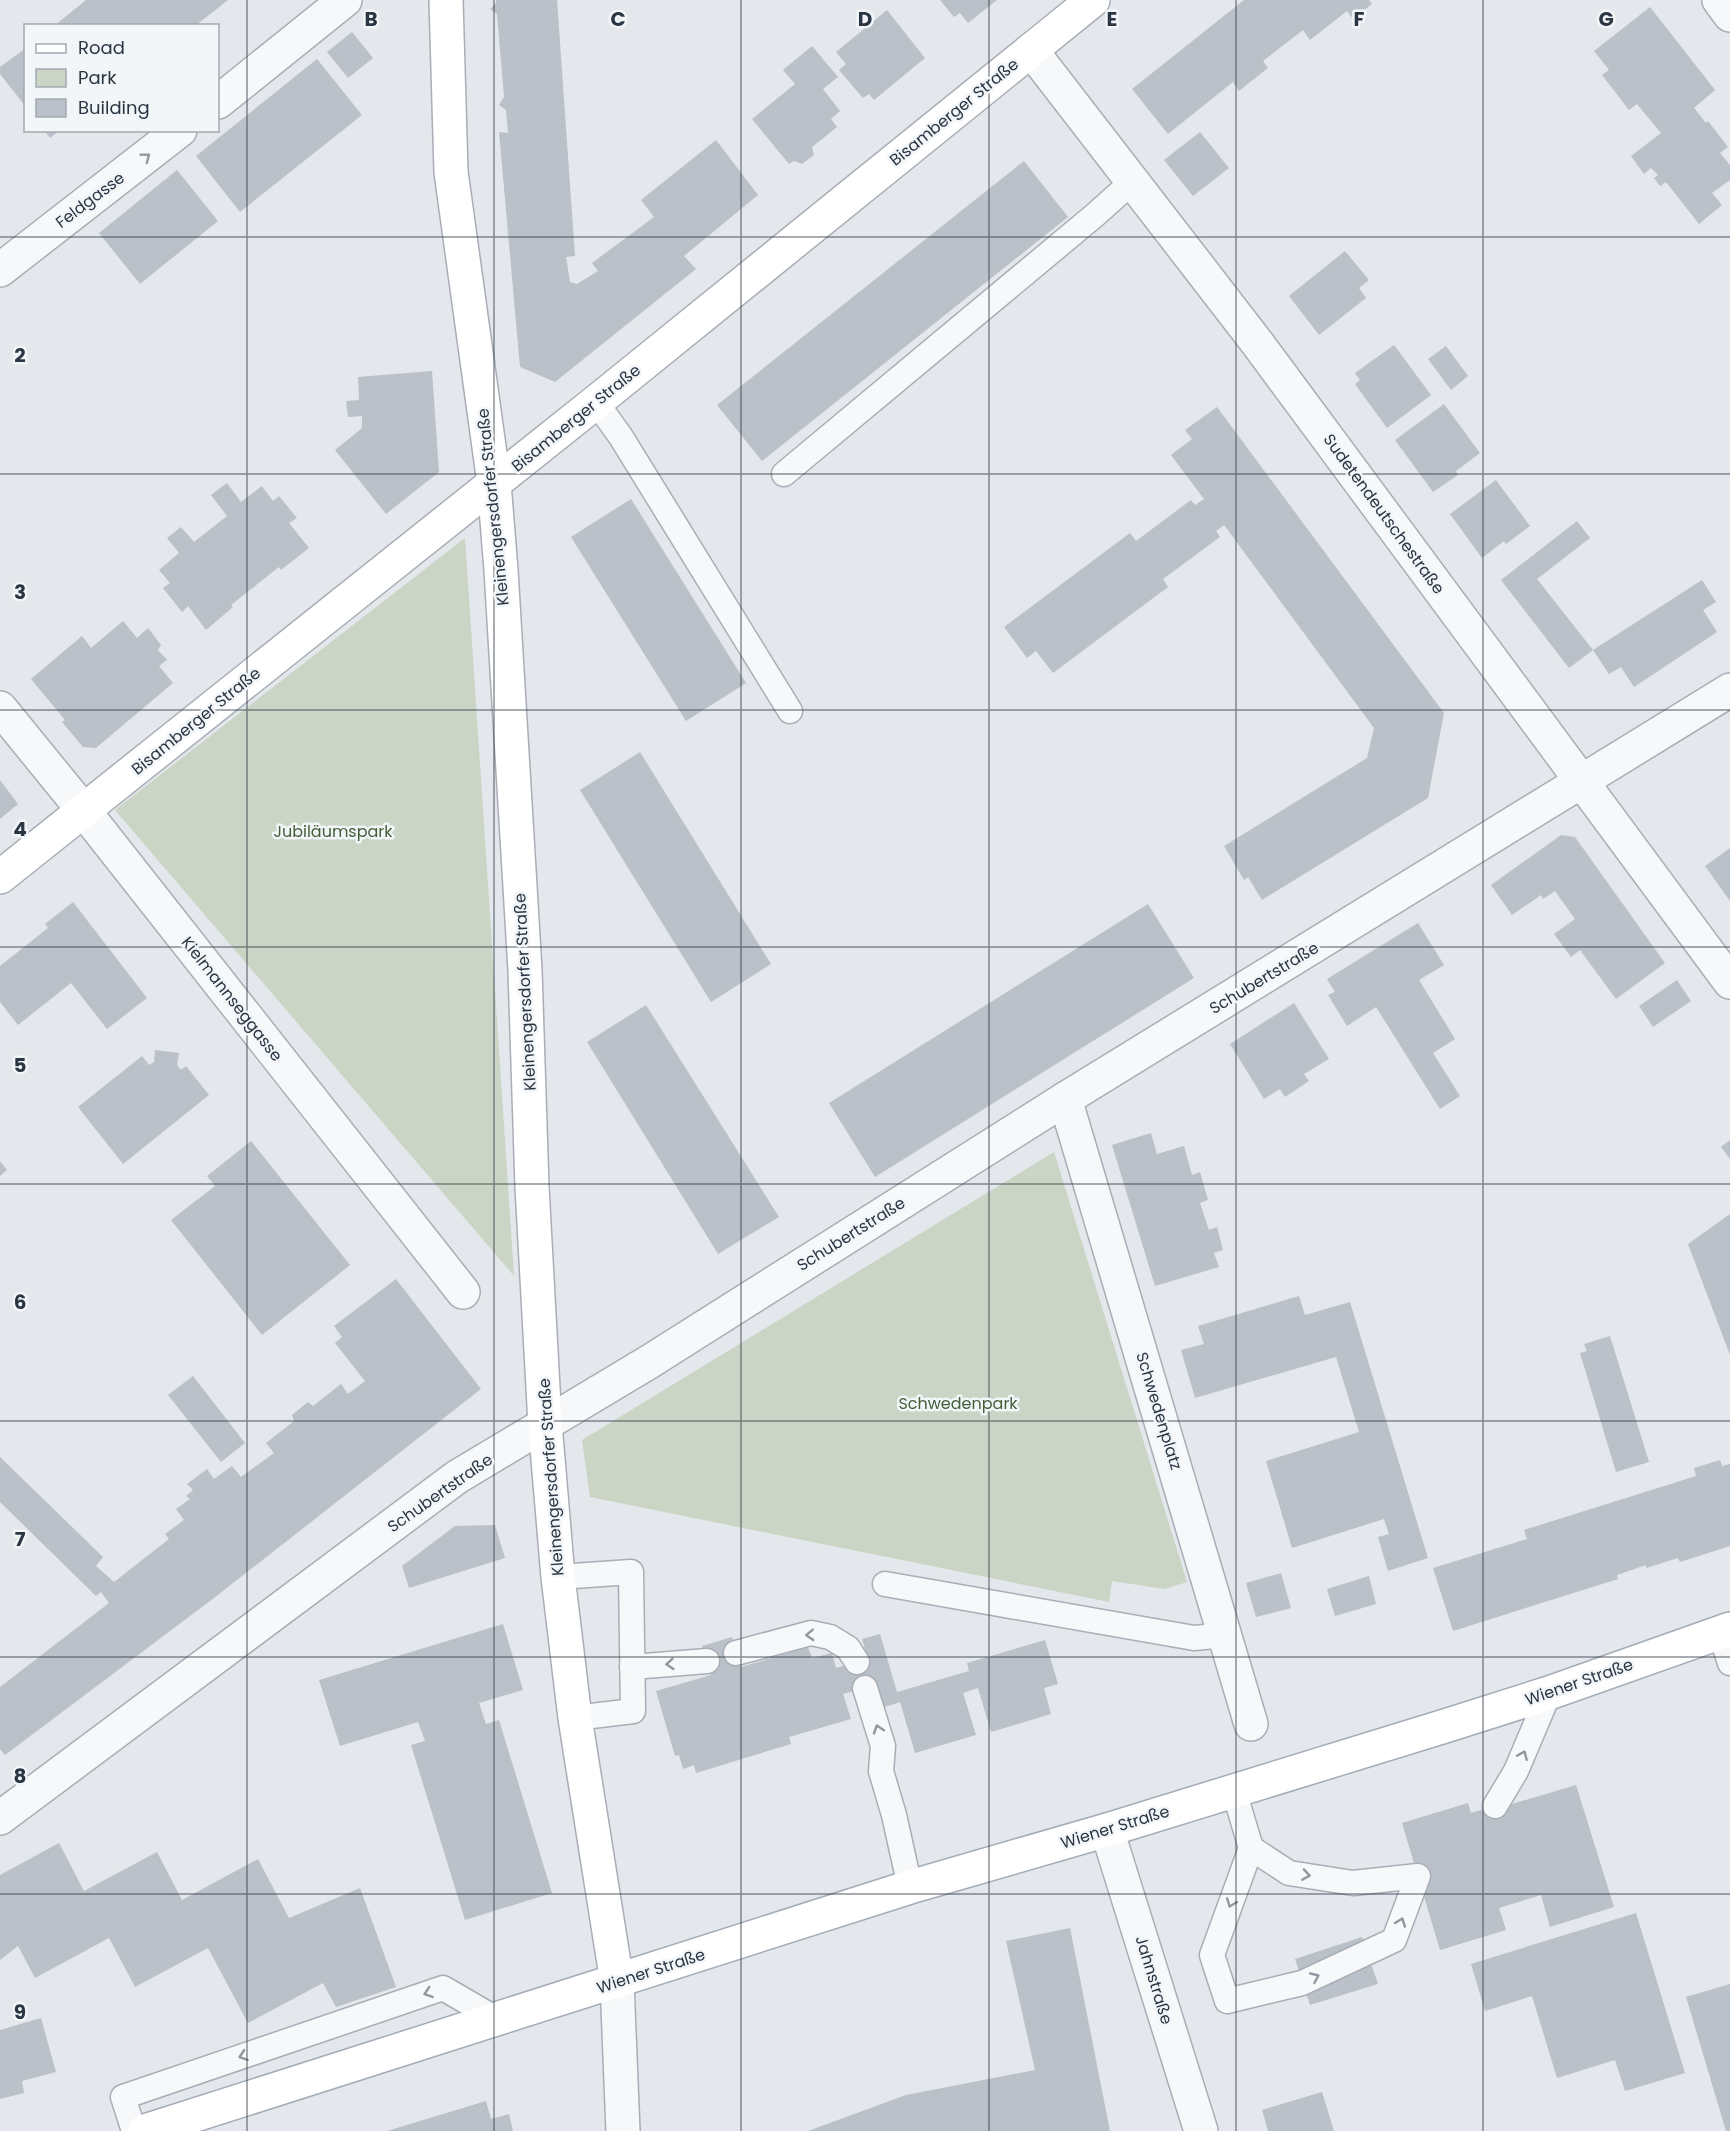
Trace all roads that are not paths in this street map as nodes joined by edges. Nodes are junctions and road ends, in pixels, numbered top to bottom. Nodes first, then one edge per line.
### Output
1 (345, 0) edge
2 (446, 0) edge
3 (1094, 0) edge
4 (1719, 0) edge
5 (1730, 15) edge
6 (1031, 50) junction
7 (219, 101) edge
8 (177, 132) edge
9 (1133, 181) junction
10 (0, 270) edge
11 (596, 402) junction
12 (784, 474) dead end
13 (494, 483) junction
14 (1730, 690) edge
15 (0, 708) edge
16 (790, 711) dead end
17 (1582, 782) junction
18 (84, 811) junction
19 (0, 877) edge
20 (1730, 982) edge
21 (1065, 1099) junction
22 (463, 1292) dead end
23 (545, 1424) junction
24 (558, 1577) junction
25 (885, 1584) dead end
26 (1725, 1630) edge
27 (1226, 1635) junction
28 (736, 1653) dead end
29 (707, 1661) dead end
30 (857, 1662) dead end
31 (1730, 1663) edge
32 (632, 1667) junction
33 (865, 1688) dead end
34 (1549, 1693) junction
35 (575, 1718) junction
36 (1251, 1724) dead end
37 (1234, 1791) junction
38 (1495, 1806) dead end
39 (0, 1818) edge
40 (1107, 1830) junction
41 (1251, 1848) junction
42 (910, 1887) junction
43 (617, 1982) junction
44 (498, 2020) junction
45 (134, 2131) edge
46 (145, 2131) edge
47 (623, 2131) edge
48 (1201, 2131) edge

1 - 7 street
2 - 13 main road, Kleinengersdorfer Straße
3 - 6 main road, Bisamberger Straße
4 - 5 street
6 - 9 street, Sudetendeutschestraße
6 - 11 main road, Bisamberger Straße
10 -> 8 street, Feldgasse
9 - 12 lane
9 - 17 street, Sudetendeutschestraße
11 - 13 main road, Bisamberger Straße
11 - 16 lane
13 - 18 main road, Bisamberger Straße
13 - 23 main road, Kleinengersdorfer Straße
14 - 17 street, Schubertstraße
15 - 18 street, Kielmannseggasse
17 - 20 street, Sudetendeutschestraße
17 - 21 street, Schubertstraße
18 - 19 main road, Bisamberger Straße
18 - 22 street, Kielmannseggasse
21 - 23 street, Schubertstraße
21 - 27 street, Schwedenplatz
23 - 24 main road, Kleinengersdorfer Straße
23 - 39 street, Schubertstraße
24 - 32 lane
24 - 35 main road, Kleinengersdorfer Straße
25 - 27 lane
26 - 31 lane
26 - 34 main road, Wiener Straße
27 - 36 street, Schwedenplatz
30 -> 28 lane
29 -> 32 lane
32 - 35 lane
42 -> 33 lane
34 - 37 main road, Wiener Straße
38 -> 34 lane
35 - 43 main road, Kleinengersdorfer Straße
37 - 40 main road, Wiener Straße
37 - 41 lane
40 - 42 main road, Wiener Straße
40 - 48 street, Jahnstraße
41 - 41 lane
42 - 43 main road, Wiener Straße
43 - 44 main road, Wiener Straße
43 - 47 street
44 -> 45 lane
44 - 46 main road, Wiener Straße

